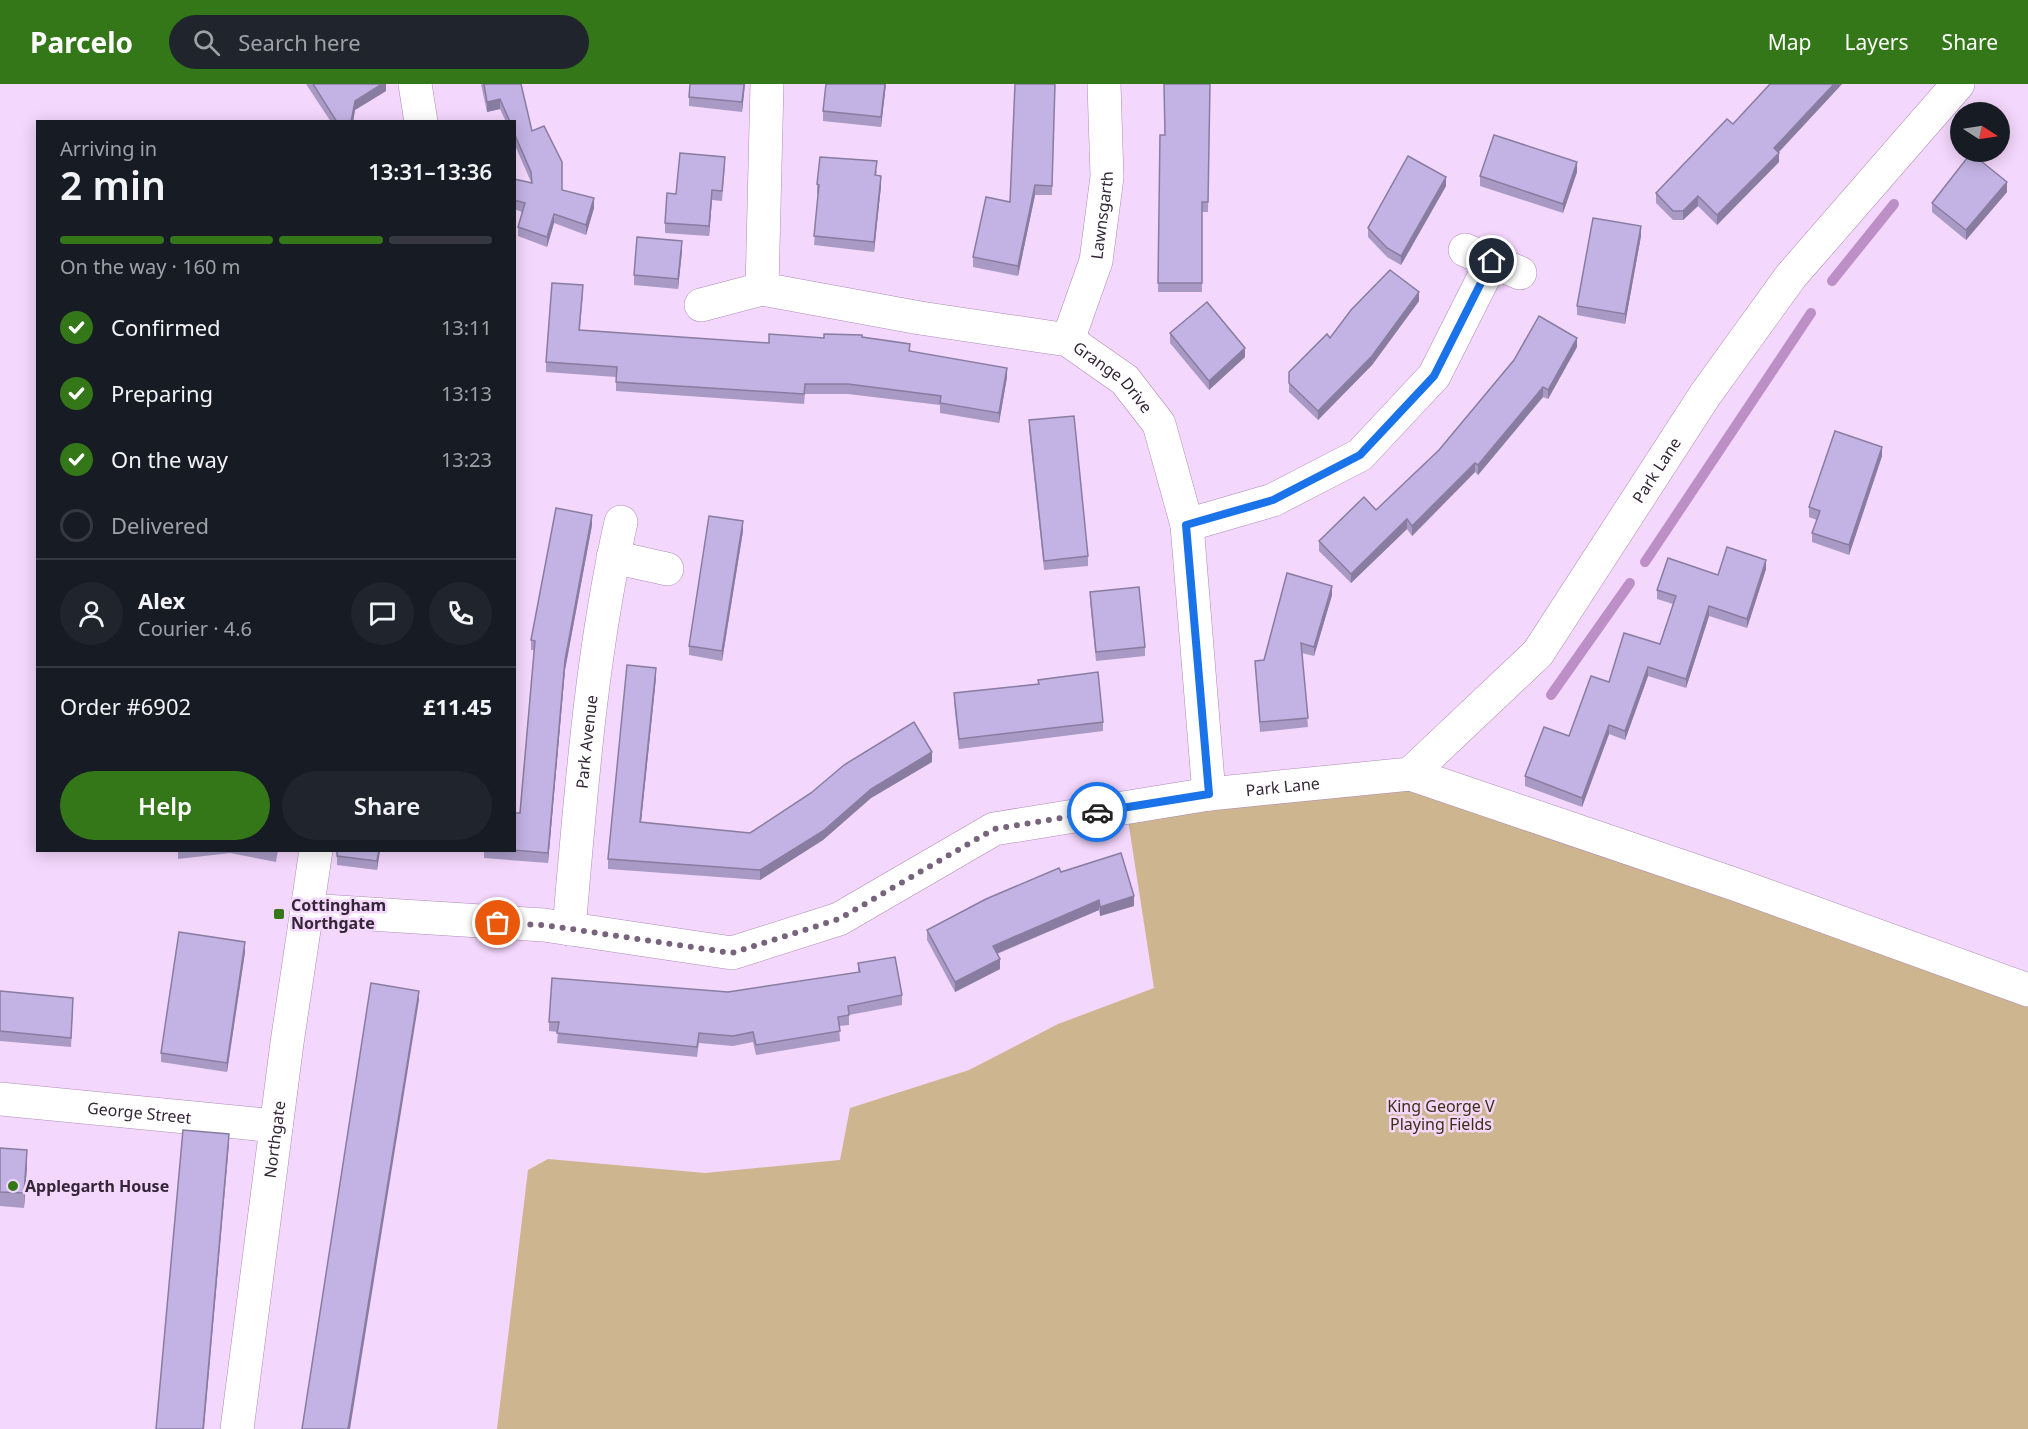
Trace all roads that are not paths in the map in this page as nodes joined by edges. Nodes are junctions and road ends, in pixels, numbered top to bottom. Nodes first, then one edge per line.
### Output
1 (415, 84) edge
2 (767, 84) edge
3 (1104, 84) edge
4 (1958, 84) edge
5 (421, 120) edge
6 (1493, 261) dead end
7 (762, 289) junction
8 (701, 305) dead end
9 (1068, 340) junction
10 (621, 522) dead end
11 (1186, 525) junction
12 (613, 557) junction
13 (667, 569) dead end
14 (1410, 774) junction
15 (1209, 794) junction
16 (316, 852) edge
17 (307, 910) junction
18 (569, 929) junction
19 (2028, 990) edge
20 (0, 1099) edge
21 (276, 1126) junction
22 (237, 1429) edge

1 - 5 street
2 - 7 street
3 - 9 street, Lawnsgarth
4 - 14 street, Park Lane
6 - 11 street
7 - 8 street, Grange Drive
7 - 9 street, Grange Drive
9 - 11 street, Grange Drive
10 - 12 street, Park Avenue
11 - 15 street, Grange Drive
12 - 13 street
12 - 18 street, Park Avenue
14 - 15 street, Park Lane
14 - 19 street
15 - 18 street, Park Lane
16 - 17 street, Northgate
17 - 18 street, Park Lane
17 - 21 street, Northgate
20 - 21 street, George Street
21 - 22 street, Northgate

